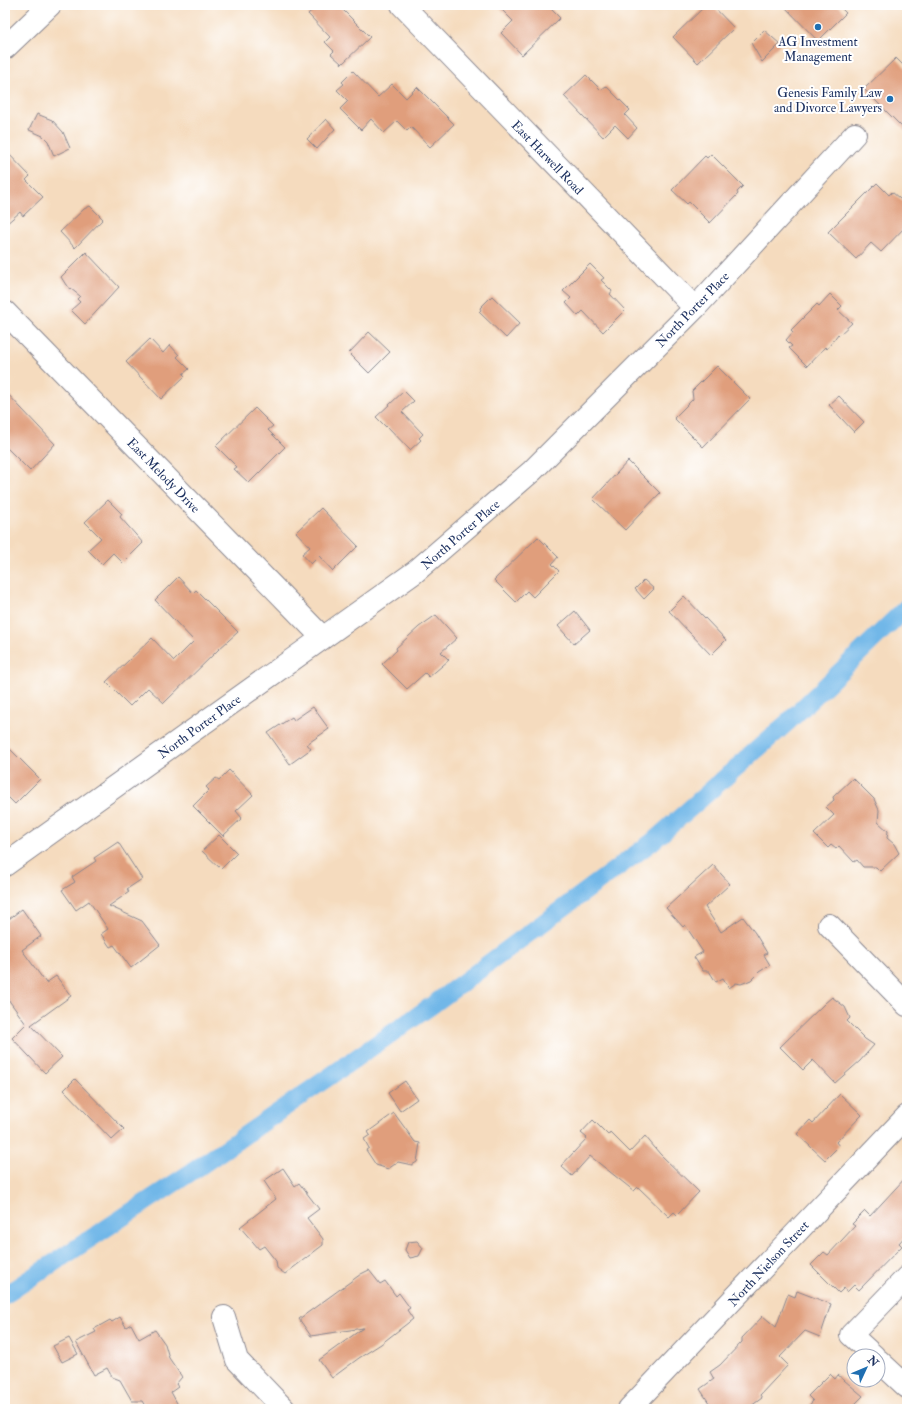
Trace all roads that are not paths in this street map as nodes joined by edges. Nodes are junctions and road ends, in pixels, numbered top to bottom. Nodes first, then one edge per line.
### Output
1 (50, 5) edge
2 (402, 5) edge
3 (5, 48) edge
4 (855, 134) dead end
5 (695, 308) junction
6 (5, 312) edge
7 (323, 638) junction
8 (5, 865) edge
9 (829, 925) dead end
10 (907, 1005) edge
11 (907, 1116) edge
12 (907, 1277) edge
13 (224, 1317) dead end
14 (865, 1348) edge
15 (886, 1367) edge
16 (907, 1387) edge
17 (284, 1409) edge
18 (629, 1409) edge

1 - 3 street
2 - 5 street, East Harwell Road
4 - 5 street, North Porter Place
5 - 7 street, North Porter Place
6 - 7 street, East Melody Drive
7 - 8 street, North Porter Place
9 - 10 street
11 - 18 street, North Nielson Street
12 - 14 street
13 - 17 street
15 - 16 street

